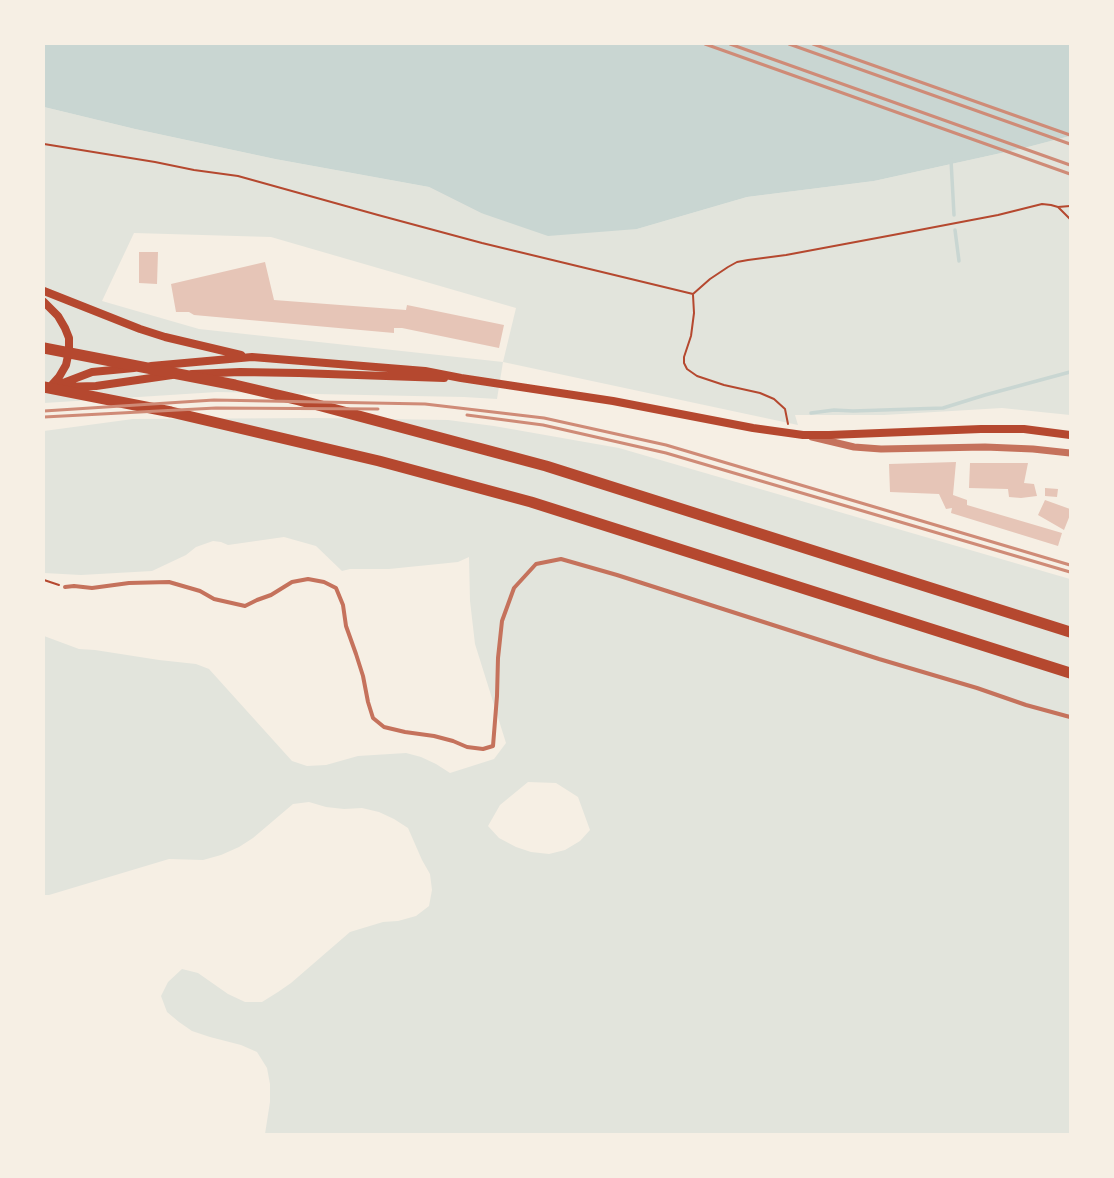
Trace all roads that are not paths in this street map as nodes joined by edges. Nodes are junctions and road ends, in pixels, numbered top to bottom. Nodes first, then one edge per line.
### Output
1 (44, 291) edge
2 (44, 302) edge
3 (44, 348) edge
4 (252, 357) junction
5 (461, 378) junction
6 (46, 388) edge
7 (803, 434) junction
8 (1070, 435) edge
9 (1070, 453) edge
10 (65, 588) road end
11 (1070, 632) edge
12 (1070, 673) edge
13 (1070, 717) edge

1 - 4 main road
2 - 6 main road
3 - 11 highway
4 - 5 main road
4 - 6 main road
5 - 6 main road
5 - 7 main road
6 - 12 highway
7 - 8 main road
7 - 9 street
10 - 13 street

